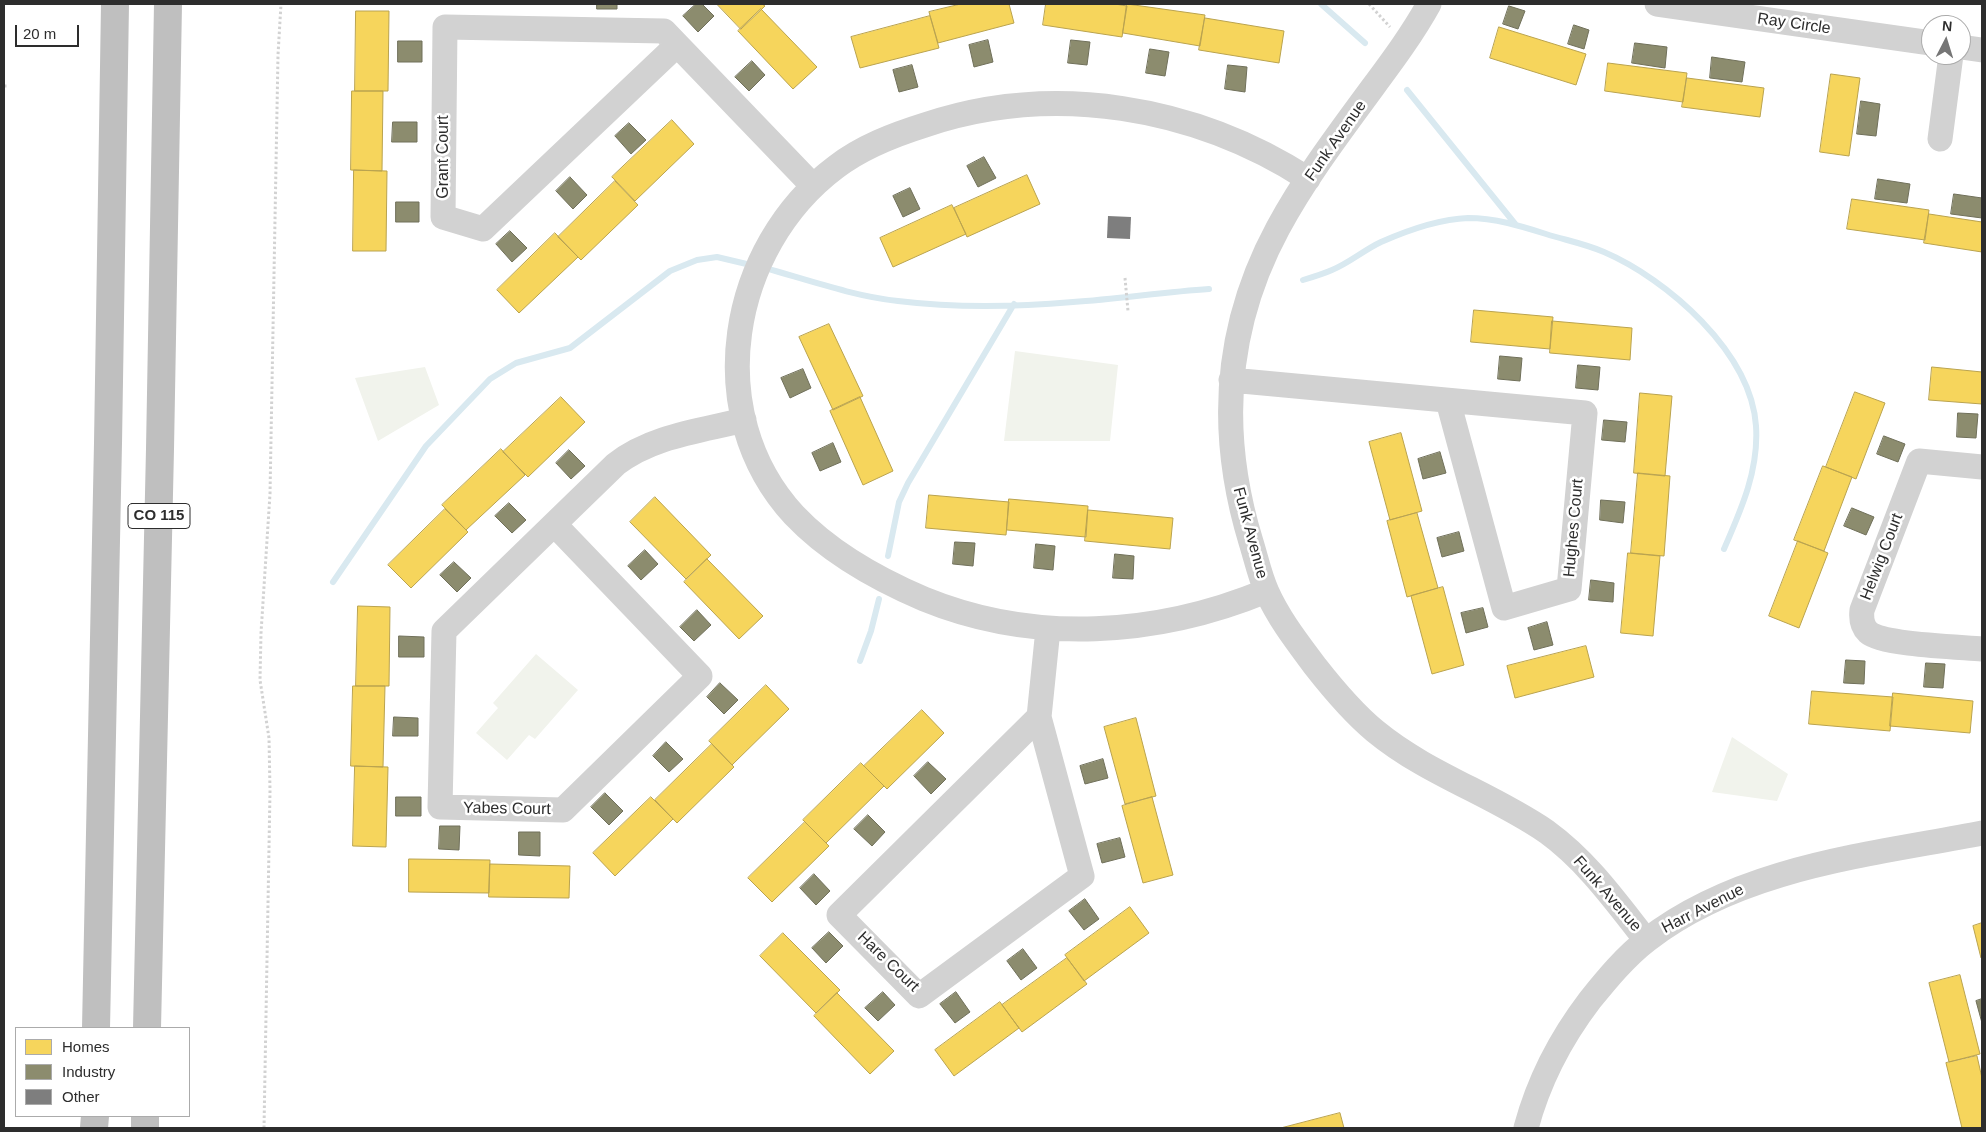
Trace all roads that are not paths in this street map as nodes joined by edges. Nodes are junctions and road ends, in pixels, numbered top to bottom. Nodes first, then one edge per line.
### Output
1 (114, 4) edge
2 (168, 4) edge
3 (1429, 4) edge
4 (1657, 4) edge
5 (1921, 42) edge
6 (677, 45) junction
7 (1950, 65) edge
8 (1940, 139) dead end
9 (1308, 179) junction
10 (814, 186) junction
11 (1231, 380) junction
12 (1448, 401) junction
13 (744, 420) junction
14 (1982, 467) edge
15 (555, 525) junction
16 (1266, 591) junction
17 (1048, 629) junction
18 (1982, 649) edge
19 (1039, 717) junction
20 (1982, 833) edge
21 (1646, 940) junction
22 (96, 1027) edge
23 (147, 1027) edge
24 (1526, 1128) edge

1 - 22 highway, CO 115
2 - 23 highway, CO 115
3 - 9 street, Funk Avenue
4 - 5 street, Ray Circle
6 - 6 street, Grant Court
6 - 10 street, Grant Court
7 - 8 street
9 - 10 street
9 - 11 street, Funk Avenue
10 - 13 street
11 - 12 street, Hughes Court
11 - 16 street, Funk Avenue
12 - 12 street, Hughes Court
13 - 15 street, Yabes Court
13 - 17 street
14 - 18 street, Helwig Court
15 - 15 street, Yabes Court
16 - 17 street
16 - 21 street, Funk Avenue
17 - 19 street, Hare Court
19 - 19 street, Hare Court
20 - 21 street, Harr Avenue
21 - 24 street, Harr Avenue

